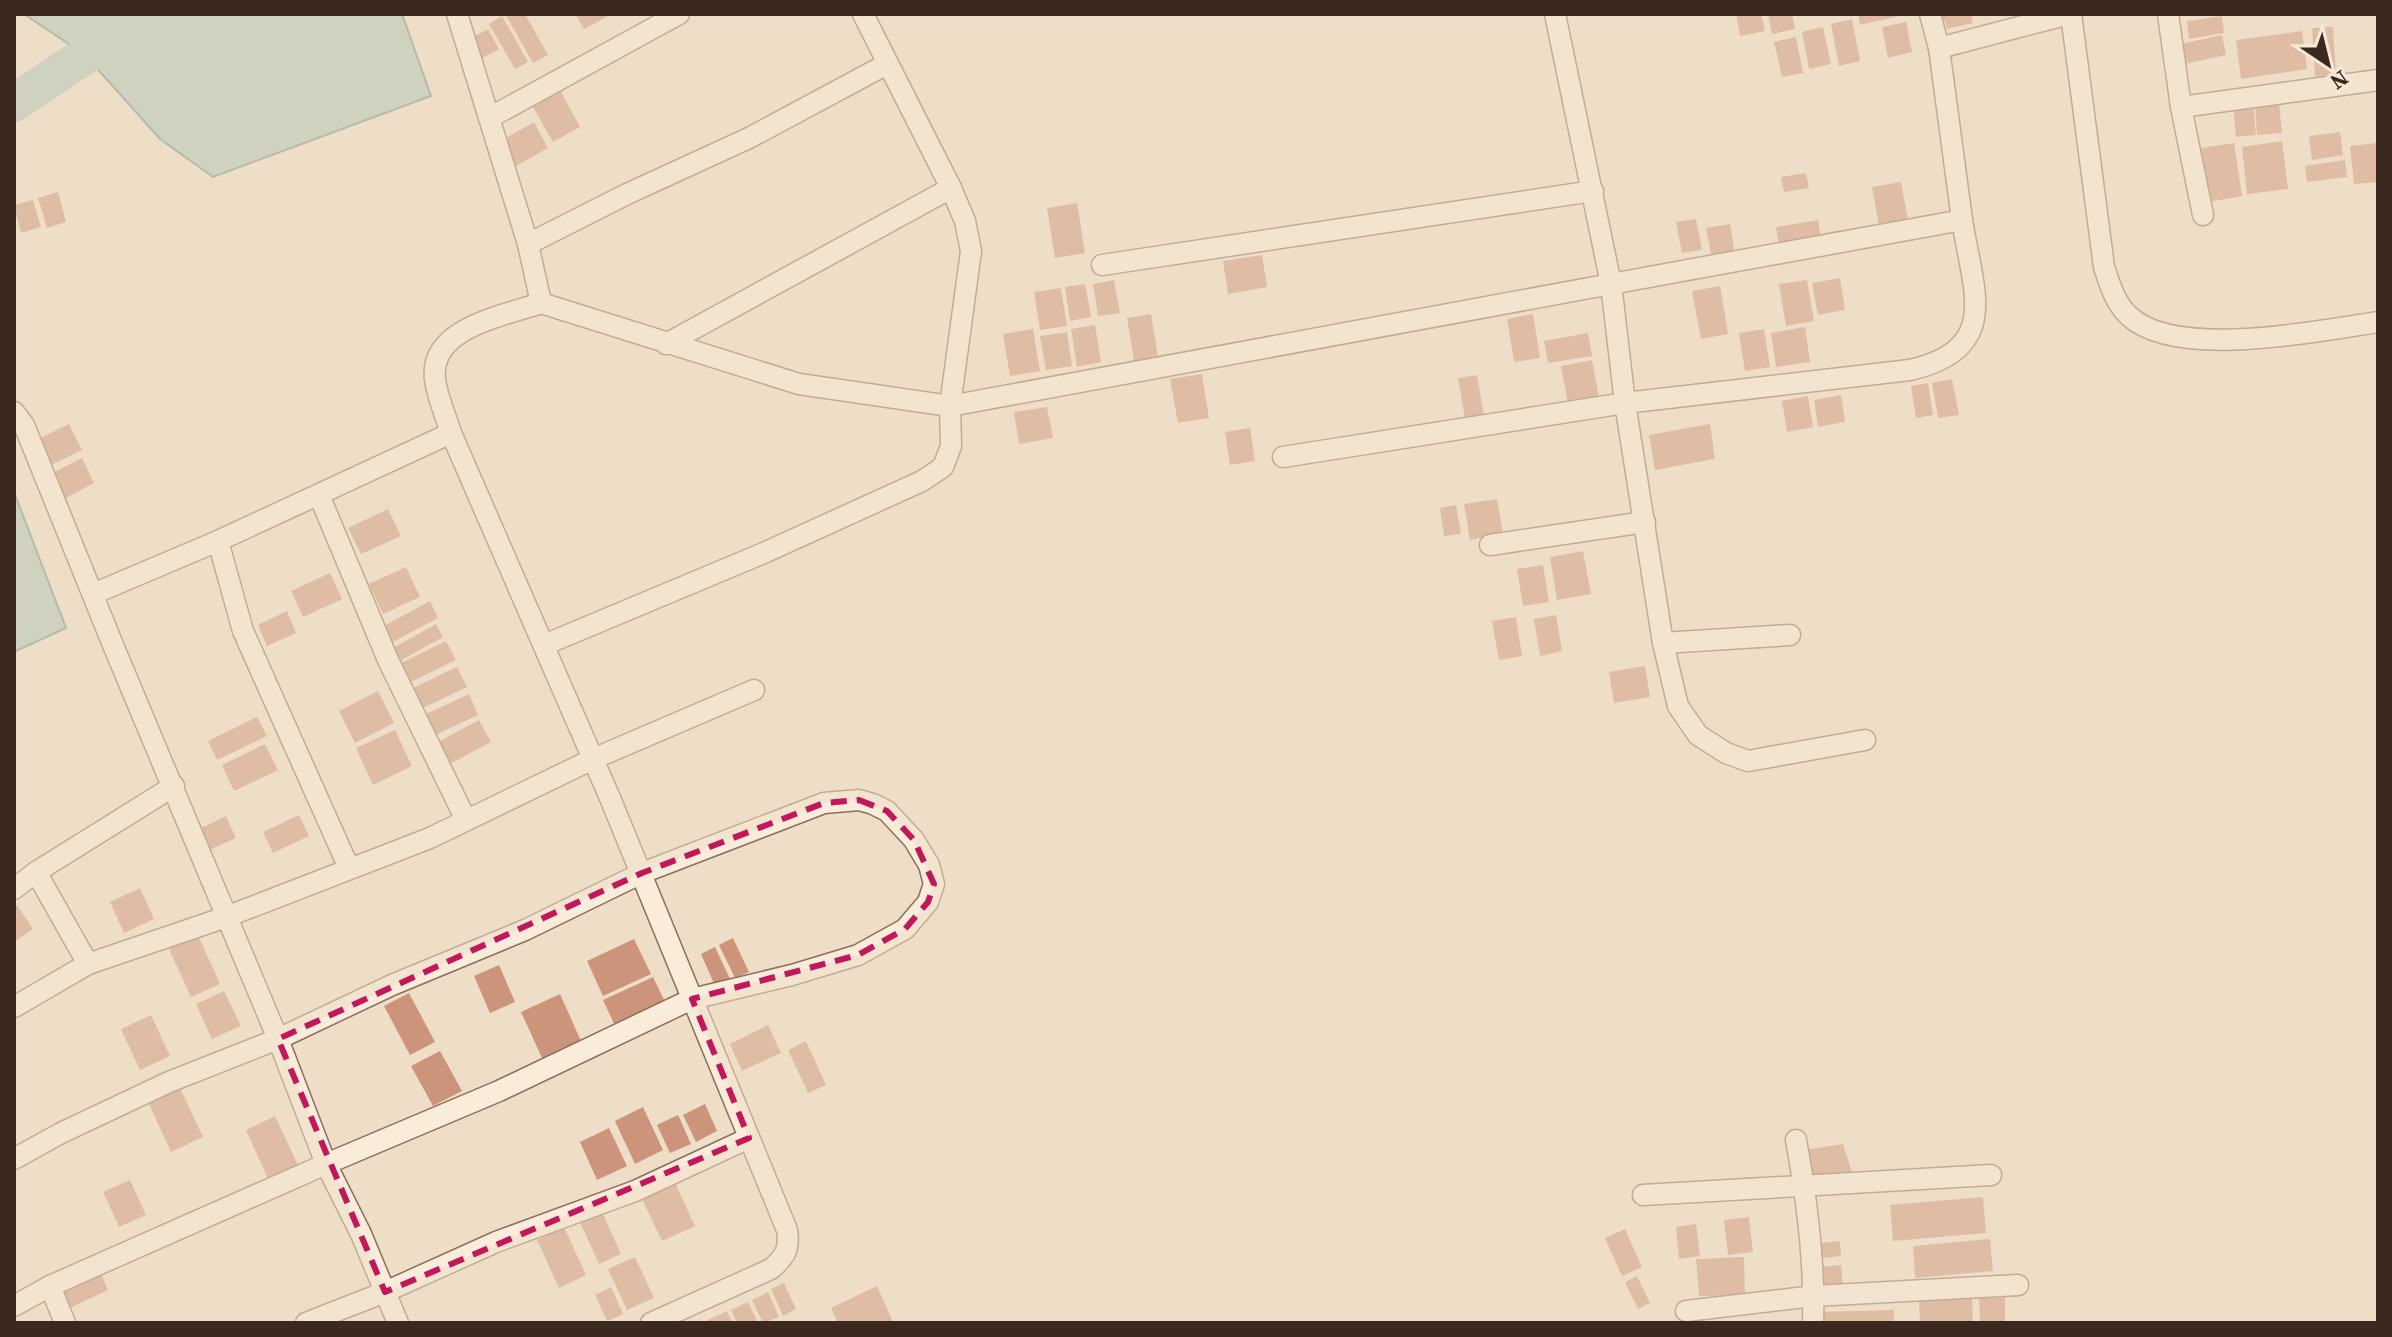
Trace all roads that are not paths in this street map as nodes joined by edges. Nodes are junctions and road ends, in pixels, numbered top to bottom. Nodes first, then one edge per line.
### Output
1 (457, 14) edge
2 (679, 14) edge
3 (863, 14) edge
4 (1555, 14) edge
5 (1930, 14) edge
6 (2070, 14) edge
7 (2168, 14) edge
8 (1939, 48) junction
9 (887, 64) junction
10 (2378, 80) edge
11 (2181, 107) junction
12 (489, 118) junction
13 (951, 188) junction
14 (1593, 191) junction
15 (2203, 215) dead end
16 (1962, 220) junction
17 (528, 244) junction
18 (1102, 265) dead end
19 (1611, 284) junction
20 (541, 303) junction
21 (2378, 322) edge
22 (666, 344) junction
23 (1625, 403) junction
24 (950, 406) junction
25 (14, 412) edge
26 (451, 433) junction
27 (1283, 457) dead end
28 (319, 495) junction
29 (1645, 522) junction
30 (218, 541) junction
31 (1490, 545) dead end
32 (93, 594) junction
33 (1790, 635) dead end
34 (1663, 643) junction
35 (544, 645) junction
36 (754, 690) dead end
37 (1865, 740) dead end
38 (593, 759) junction
39 (174, 786) junction
40 (466, 820) junction
41 (349, 868) junction
42 (36, 872) junction
43 (642, 873) junction
44 (14, 889) edge
45 (226, 917) junction
46 (88, 964) junction
47 (692, 999) junction
48 (14, 1007) edge
49 (278, 1039) junction
50 (749, 1138) junction
51 (1796, 1140) dead end
52 (14, 1159) edge
53 (326, 1164) junction
54 (1991, 1175) dead end
55 (1804, 1185) junction
56 (1643, 1195) dead end
57 (2018, 1285) dead end
58 (50, 1286) junction
59 (385, 1292) junction
60 (1814, 1296) junction
61 (14, 1306) edge
62 (1686, 1311) dead end
63 (65, 1323) edge
64 (306, 1323) edge
65 (398, 1323) edge
66 (651, 1323) edge
67 (1813, 1323) edge

1 - 12 street
2 - 12 street
3 - 9 street
4 - 14 street
5 - 8 street
6 - 8 street
6 - 21 street
7 - 11 street
8 - 16 street
9 - 13 street
9 - 17 street
10 - 11 street
11 - 15 street
12 - 17 street
13 - 22 street
13 - 24 street
14 - 18 street
14 - 19 street
16 - 19 street
16 - 23 street
17 - 20 street
19 - 23 street
19 - 24 street
20 - 22 street
20 - 26 street
22 - 24 street
23 - 27 street
23 - 29 street
24 - 35 street
25 - 32 street
26 - 28 street
26 - 35 street
28 - 30 street
28 - 40 street
29 - 31 street
29 - 34 street
30 - 32 street
30 - 41 street
32 - 39 street
33 - 34 street
34 - 37 street
35 - 38 street
36 - 38 street
38 - 40 street
38 - 43 street
39 - 42 street
39 - 45 street
40 - 41 street
41 - 45 street
42 - 44 street
42 - 46 street
43 - 47 street
43 - 47 street
43 - 49 street
45 - 46 street
45 - 49 street
46 - 48 street
47 - 50 street
47 - 53 street
49 - 52 street
49 - 53 street
50 - 59 street
50 - 66 street
51 - 55 street
53 - 58 street
53 - 59 street
54 - 55 street
55 - 56 street
55 - 60 street
57 - 60 street
58 - 61 street
58 - 63 street
59 - 64 street
59 - 65 street
60 - 62 street
60 - 67 street

